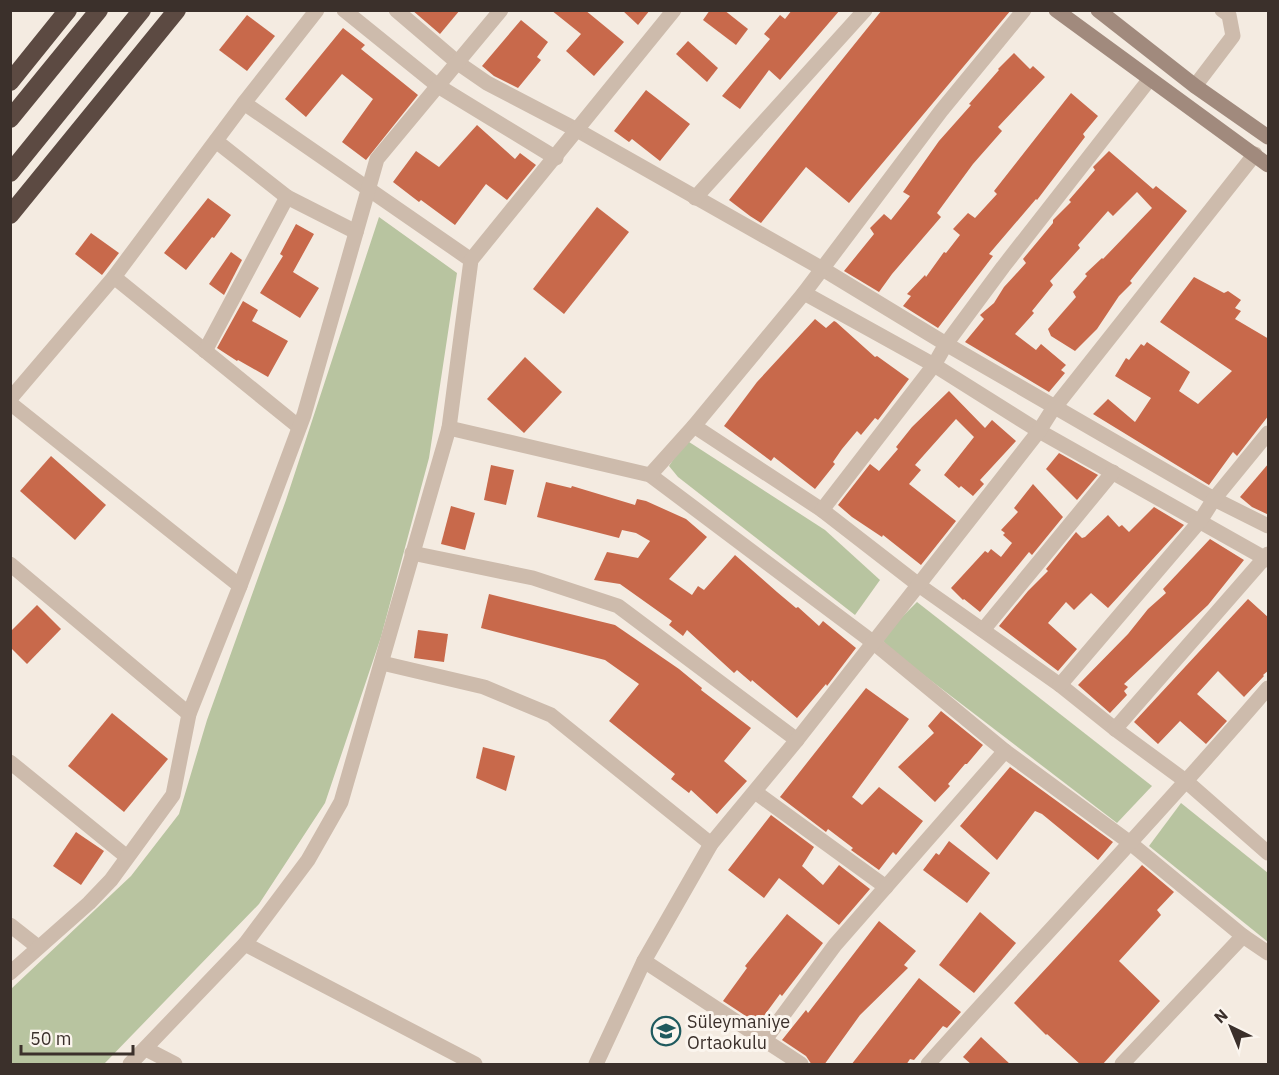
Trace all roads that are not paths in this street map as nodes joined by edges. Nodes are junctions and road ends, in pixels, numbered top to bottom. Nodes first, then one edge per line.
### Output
1 (68, 10) edge
2 (99, 10) edge
3 (142, 10) edge
4 (177, 10) edge
5 (317, 10) edge
6 (344, 10) edge
7 (396, 10) edge
8 (501, 10) edge
9 (674, 10) edge
10 (865, 10) edge
11 (1024, 10) edge
12 (1056, 10) edge
13 (1098, 10) edge
14 (1226, 12) edge
15 (458, 63) junction
16 (1149, 80) junction
17 (10, 82) edge
18 (438, 86) junction
19 (1195, 86) junction
20 (244, 103) junction
21 (10, 119) edge
22 (577, 130) junction
23 (1269, 137) edge
24 (216, 141) junction
25 (1255, 154) junction
26 (556, 158) junction
27 (1269, 165) edge
28 (10, 173) edge
29 (368, 188) junction
30 (287, 197) junction
31 (695, 198) junction
32 (10, 215) edge
33 (356, 232) junction
34 (471, 260) junction
35 (821, 268) junction
36 (114, 277) junction
37 (804, 293) junction
38 (946, 344) junction
39 (206, 351) junction
40 (934, 364) junction
41 (10, 401) edge
42 (1056, 406) junction
43 (694, 426) junction
44 (299, 427) junction
45 (449, 428) junction
46 (1039, 431) junction
47 (1269, 433) edge
48 (1113, 472) junction
49 (650, 475) junction
50 (1214, 499) junction
51 (822, 510) junction
52 (1200, 521) junction
53 (1269, 526) edge
54 (412, 553) junction
55 (1267, 558) edge
56 (10, 564) edge
57 (240, 586) junction
58 (920, 586) junction
59 (983, 630) junction
60 (874, 643) junction
61 (382, 663) junction
62 (1060, 685) junction
63 (1269, 688) edge
64 (189, 714) junction
65 (1115, 729) junction
66 (797, 740) junction
67 (1005, 751) junction
68 (10, 762) edge
69 (1187, 782) junction
70 (755, 792) junction
71 (1129, 842) junction
72 (711, 844) junction
73 (1269, 852) edge
74 (127, 857) junction
75 (886, 887) junction
76 (10, 925) edge
77 (1243, 936) junction
78 (245, 944) junction
79 (38, 947) junction
80 (1269, 953) edge
81 (644, 961) junction
82 (10, 973) edge
83 (764, 1041) junction
84 (146, 1049) junction
85 (130, 1065) edge
86 (176, 1065) edge
87 (475, 1065) edge
88 (596, 1065) edge
89 (801, 1065) edge
90 (928, 1065) edge
91 (1122, 1065) edge

1 - 17 highway
2 - 21 highway
3 - 28 highway
4 - 32 highway
5 - 20 street
6 - 18 street
7 - 15 street
8 - 15 street
9 - 22 street
10 - 31 street
11 - 35 street
12 - 16 main road
13 - 19 main road
14 - 19 street
15 - 18 street
15 - 22 street
16 - 25 main road
16 - 38 street
18 - 26 street
18 - 29 street
19 - 23 main road
20 - 24 street
20 - 29 street
22 - 26 street
22 - 31 street
24 - 30 street
24 - 36 street
25 - 27 main road
25 - 42 street
26 - 34 street
29 - 33 street
29 - 34 street
30 - 33 street
30 - 39 street
31 - 35 street
33 - 44 street
34 - 45 street
35 - 37 street
35 - 38 street
36 - 39 street
36 - 41 street
37 - 40 street
37 - 43 street
38 - 40 street
38 - 42 street
39 - 44 street
40 - 46 street
40 - 51 street
41 - 57 street
42 - 46 street
42 - 50 street
43 - 49 street
43 - 51 street
44 - 57 street
45 - 49 street
45 - 54 street
46 - 48 street
46 - 58 street
47 - 50 street
48 - 52 street
48 - 59 street
49 - 60 street
50 - 52 street
50 - 53 street
51 - 58 street
52 - 55 street
52 - 62 street
54 - 61 street
54 - 66 street
55 - 65 street
56 - 64 street
57 - 64 street
58 - 59 street
58 - 60 street
59 - 62 street
60 - 66 street
60 - 67 street
61 - 72 street
61 - 78 street
62 - 65 street
63 - 69 street
64 - 74 street
65 - 69 street
66 - 70 street
67 - 71 street
67 - 75 street
68 - 74 street
69 - 71 street
69 - 73 street
70 - 72 street
70 - 75 street
71 - 77 street
71 - 90 street
72 - 81 street
74 - 79 street
75 - 83 street
76 - 79 street
77 - 80 street
77 - 91 street
78 - 84 street
78 - 87 street
79 - 82 street
81 - 83 street
81 - 88 street
83 - 89 street
84 - 85 street
84 - 86 street

